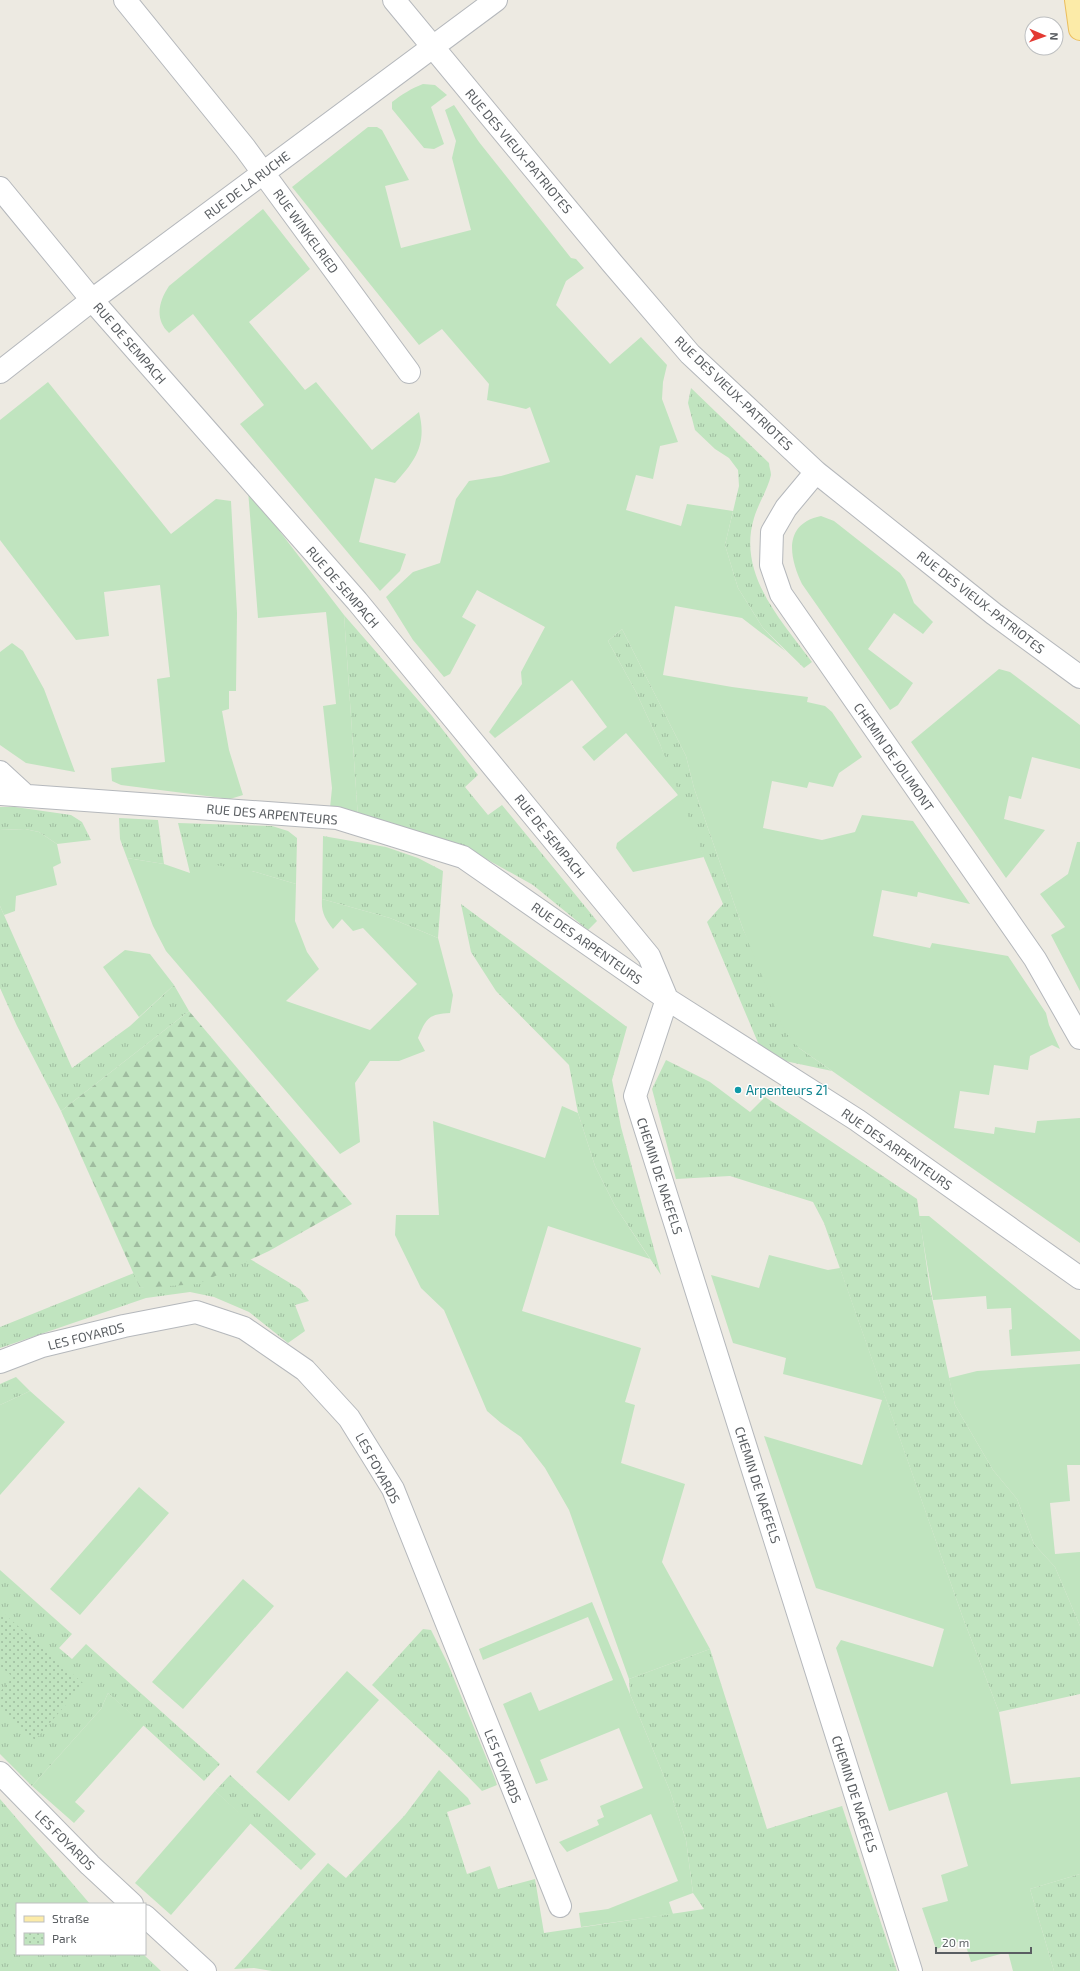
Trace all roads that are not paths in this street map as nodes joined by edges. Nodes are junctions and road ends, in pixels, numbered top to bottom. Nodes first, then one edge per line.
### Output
1 (125, 0) edge
2 (394, 0) edge
3 (496, 0) edge
4 (1076, 0) edge
5 (1080, 29) edge
6 (433, 48) junction
7 (263, 172) junction
8 (0, 188) edge
9 (92, 300) junction
10 (0, 372) edge
11 (409, 372) dead end
12 (816, 472) junction
13 (1080, 677) edge
14 (0, 772) edge
15 (0, 794) edge
16 (25, 795) junction
17 (667, 999) junction
18 (1080, 1038) edge
19 (1080, 1278) edge
20 (0, 1362) edge
21 (0, 1774) edge
22 (131, 1903) edge
23 (560, 1906) dead end
24 (146, 1917) edge
25 (205, 1971) edge
26 (912, 1971) edge

1 - 7 street, RUE WINKELRIED
2 - 6 street, RUE DES VIEUX-PATRIOTES
3 - 6 street, RUE DE LA RUCHE
4 - 5 main road
6 - 7 street, RUE DE LA RUCHE
6 - 12 street, RUE DES VIEUX-PATRIOTES
7 - 9 street, RUE DE LA RUCHE
7 - 11 street, RUE WINKELRIED
8 - 9 street, RUE DE SEMPACH
9 - 10 street, RUE DE LA RUCHE
9 - 17 street, RUE DE SEMPACH
12 - 13 street, RUE DES VIEUX-PATRIOTES
12 - 18 street, CHEMIN DE JOLIMONT
14 - 16 street
15 - 16 street, RUE DES ARPENTEURS
16 - 17 street, RUE DES ARPENTEURS
17 - 19 street, RUE DES ARPENTEURS
17 - 26 street, CHEMIN DE NAEFELS
20 - 23 street, LES FOYARDS
21 - 22 street, LES FOYARDS
24 - 25 street

